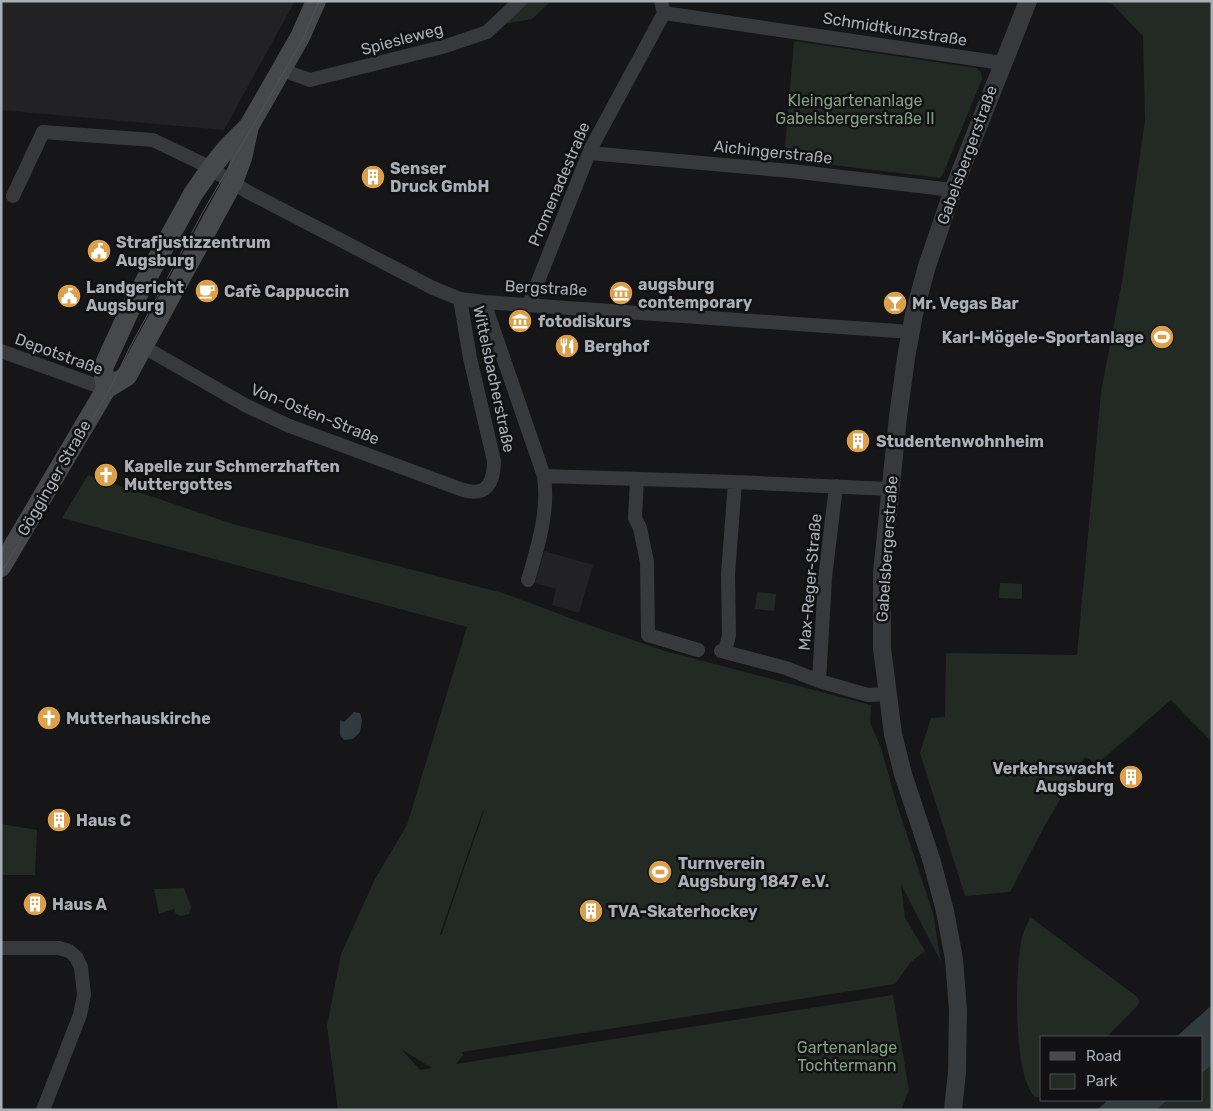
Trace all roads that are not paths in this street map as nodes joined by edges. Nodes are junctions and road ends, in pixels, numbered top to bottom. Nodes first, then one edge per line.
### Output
1 (316, 1) edge
2 (520, 1) edge
3 (1028, 1) edge
4 (663, 7) edge
5 (1002, 63) junction
6 (282, 70) junction
7 (249, 126) junction
8 (589, 153) junction
9 (211, 168) junction
10 (233, 182) junction
11 (953, 190) junction
12 (13, 196) dead end
13 (460, 299) junction
14 (484, 302) junction
15 (528, 304) junction
16 (911, 332) junction
17 (144, 347) junction
18 (1, 351) edge
19 (106, 389) junction
20 (544, 476) junction
21 (636, 479) junction
22 (735, 482) junction
23 (836, 486) junction
24 (890, 489) junction
25 (481, 491) joint
26 (1, 568) edge
27 (528, 580) dead end
28 (698, 650) dead end
29 (820, 681) junction
30 (887, 694) junction
31 (1, 948) edge
32 (43, 1110) edge
33 (953, 1110) edge

1 - 6 main road, Gögginger Straße
2 - 6 street, Spiesleweg
3 - 5 street, Gabelsbergerstraße
4 - 5 street, Schmidtkunzstraße
4 - 8 street, Promenadestraße
5 - 11 street, Gabelsbergerstraße
6 - 7 main road, Gögginger Straße
7 - 9 main road, Gögginger Straße
7 - 10 main road, Gögginger Straße
8 - 11 street, Aichingerstraße
8 - 15 street, Promenadestraße
9 - 10 street, Bergstraße
9 - 12 street
9 - 19 main road, Gögginger Straße
10 - 13 street, Bergstraße
10 - 17 main road, Gögginger Straße
11 - 16 street, Gabelsbergerstraße
13 - 14 street, Bergstraße
13 - 25 street, Wittelsbacherstraße
14 - 15 street, Bergstraße
14 - 20 street
15 - 16 street, Bergstraße
16 - 24 street, Gabelsbergerstraße
17 - 19 main road, Gögginger Straße
17 - 25 street, Von-Osten-Straße
18 - 19 street, Depotstraße
19 - 26 main road, Gögginger Straße
20 - 21 street
20 - 27 street
21 - 22 street
21 - 28 street
22 - 23 street
22 - 29 street, Max-Reger-Straße
23 - 24 street
23 - 29 street, Max-Reger-Straße
24 - 30 street, Gabelsbergerstraße
29 - 30 street, Max-Reger-Straße
30 - 33 street, Gabelsbergerstraße
31 - 32 street

